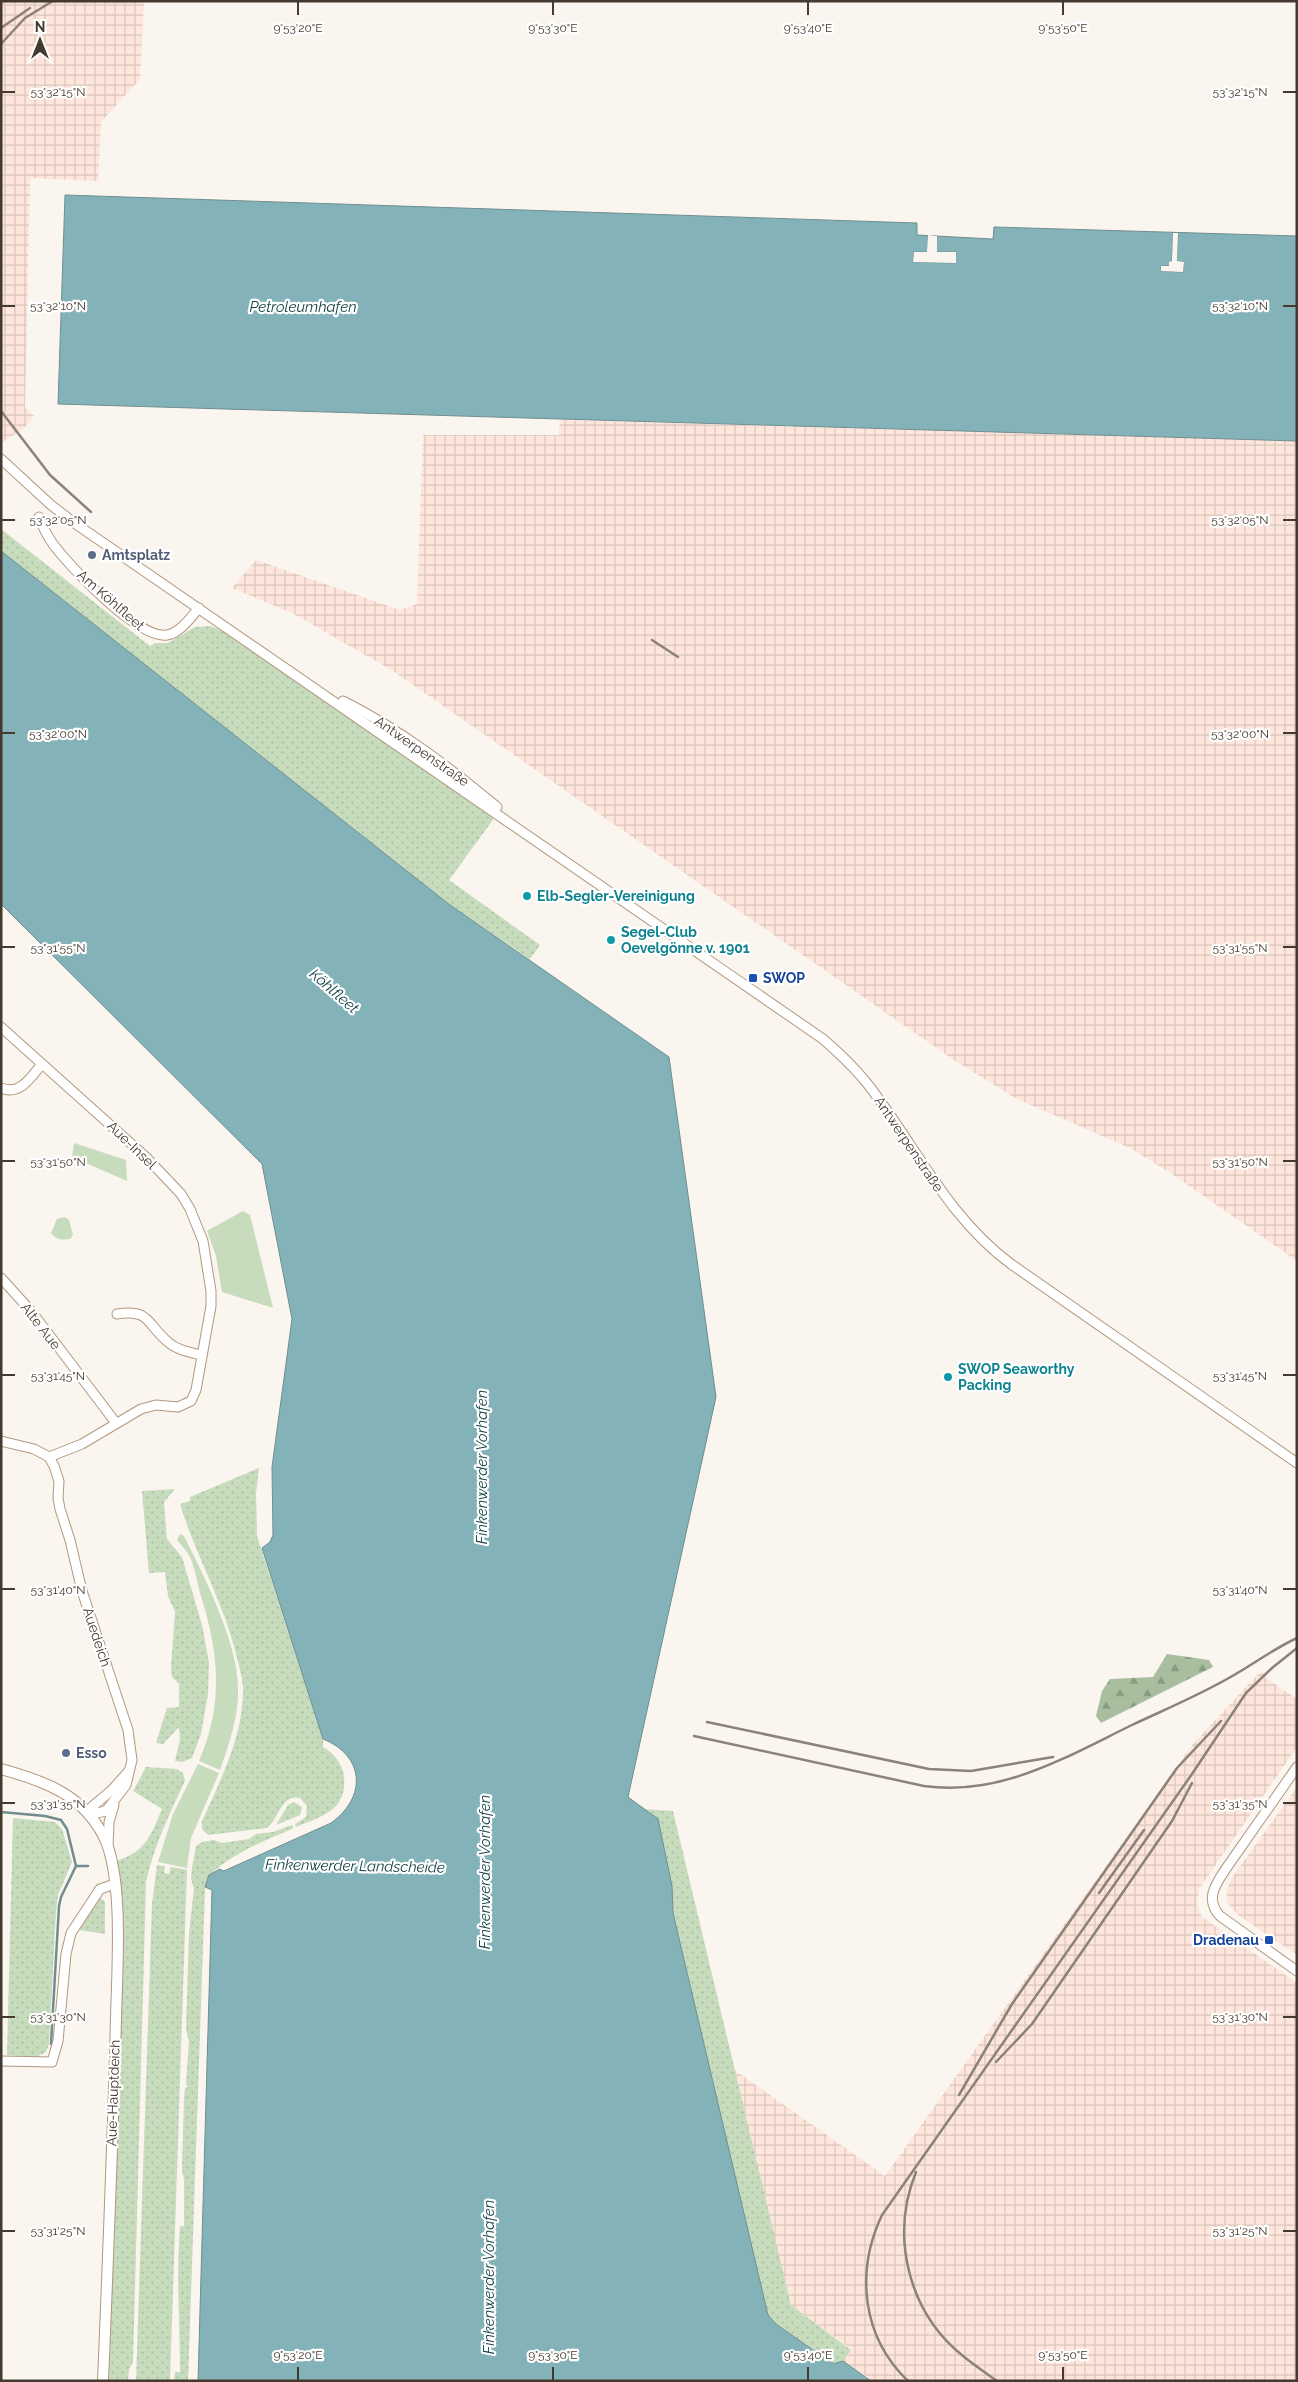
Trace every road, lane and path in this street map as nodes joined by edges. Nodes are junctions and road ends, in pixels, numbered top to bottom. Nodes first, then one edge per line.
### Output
1 (1, 459) edge
2 (39, 517) dead end
3 (199, 608) junction
4 (1, 1027) edge
5 (42, 1064) junction
6 (1, 1088) edge
7 (1, 1278) edge
8 (117, 1314) dead end
9 (200, 1355) junction
10 (116, 1423) junction
11 (1, 1441) edge
12 (50, 1457) junction
13 (1297, 1463) edge
14 (132, 1760) junction
15 (1297, 1767) edge
16 (1, 1769) edge
17 (114, 1802) junction
18 (87, 1811) junction
19 (108, 1846) junction
20 (114, 1884) junction
21 (1297, 1971) edge
22 (1, 2061) edge
23 (104, 2381) edge

1 - 3 street, Antwerpenstraße
2 - 3 street, Am Köhlfleet
3 - 13 street, Antwerpenstraße
4 - 5 street, Aue-Insel
5 - 6 street
5 - 9 street, Aue-Insel
7 - 10 street, Alte Aue
8 - 9 street
9 - 10 street
10 - 12 street
11 - 12 street
12 - 14 street, Auedeich
14 - 17 street, Auedeich
14 - 18 street
15 - 21 street
16 - 18 street, Aue-Hauptdeich
17 - 18 street
17 - 19 street, Auedeich
18 - 19 street, Aue-Hauptdeich
19 - 20 street, Aue-Hauptdeich
20 - 22 street
20 - 23 street, Aue-Hauptdeich

